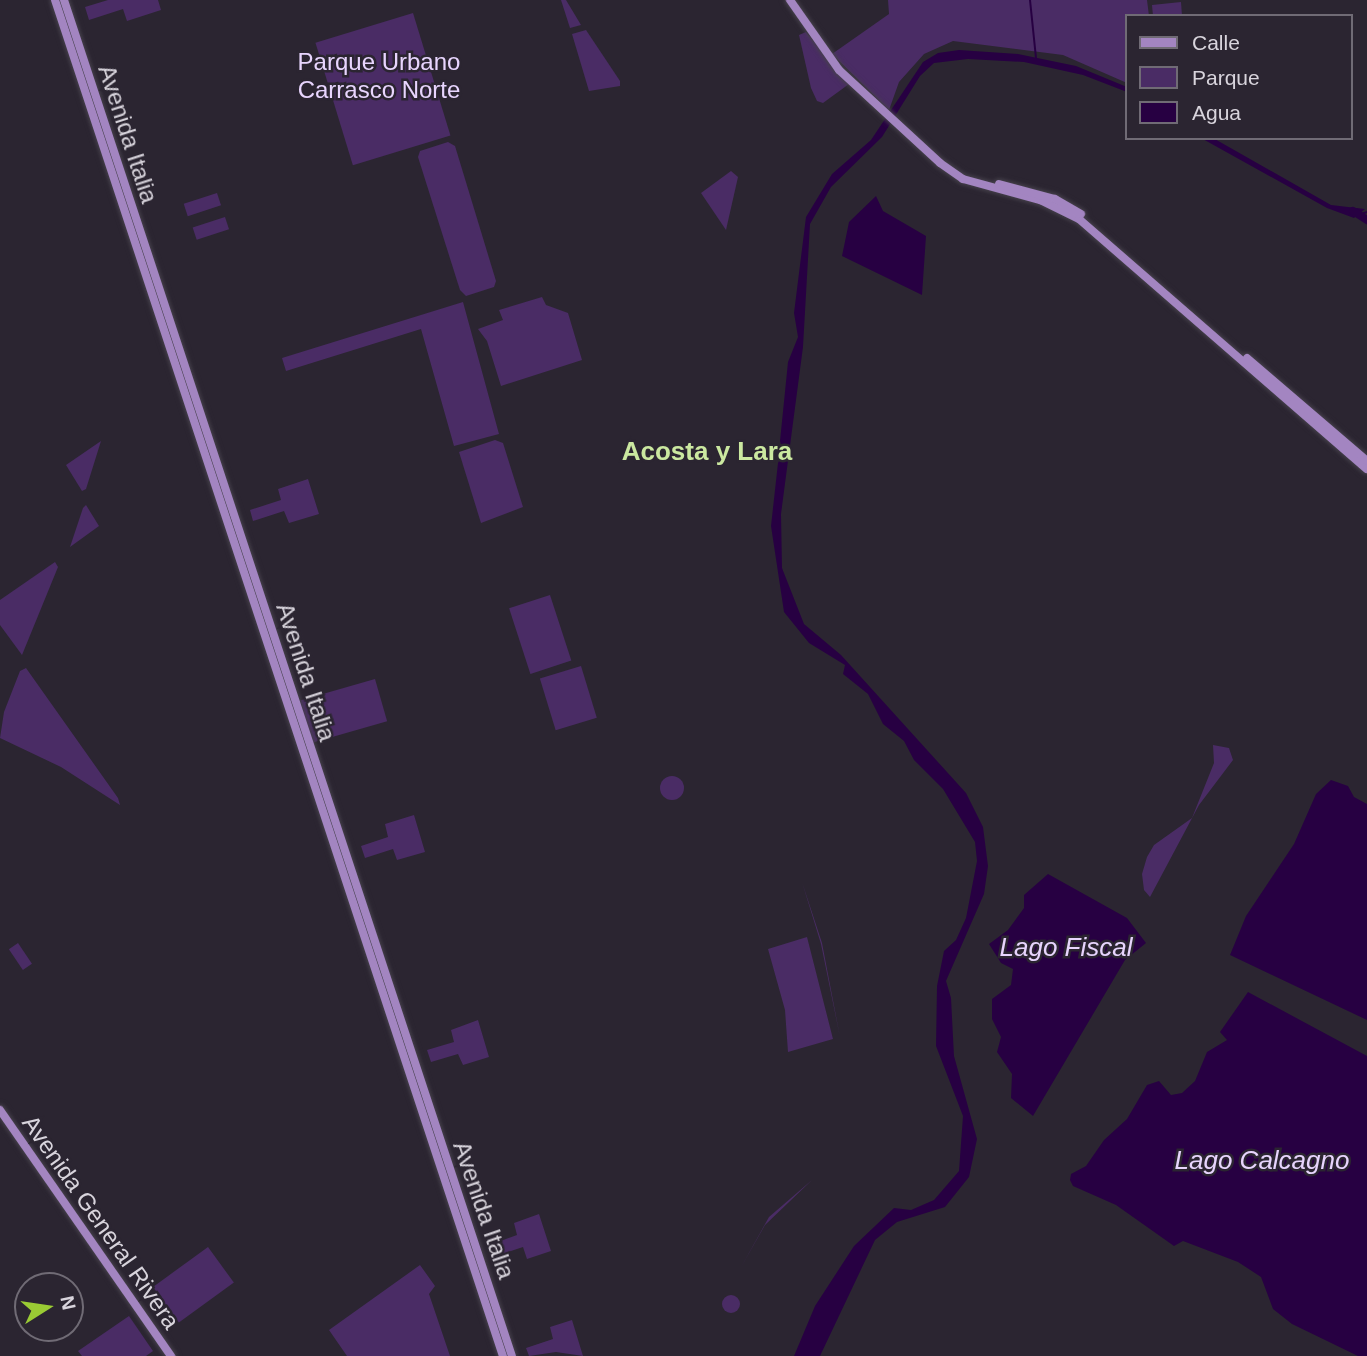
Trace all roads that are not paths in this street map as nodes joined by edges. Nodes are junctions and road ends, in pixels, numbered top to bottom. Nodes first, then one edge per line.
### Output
1 (55, 0) edge
2 (64, 0) edge
3 (790, 0) edge
4 (949, 169) junction
5 (187, 388) junction
6 (1367, 461) edge
7 (1367, 469) edge
8 (0, 1110) edge
9 (171, 1356) edge
10 (502, 1356) edge
11 (512, 1356) edge

1 - 5 main road, Avenida Italia
2 - 5 main road, Avenida Italia
3 - 4 main road
4 - 6 main road
4 - 7 main road
5 - 10 main road, Avenida Italia
5 - 11 main road, Avenida Italia
8 - 9 main road, Avenida General Rivera

